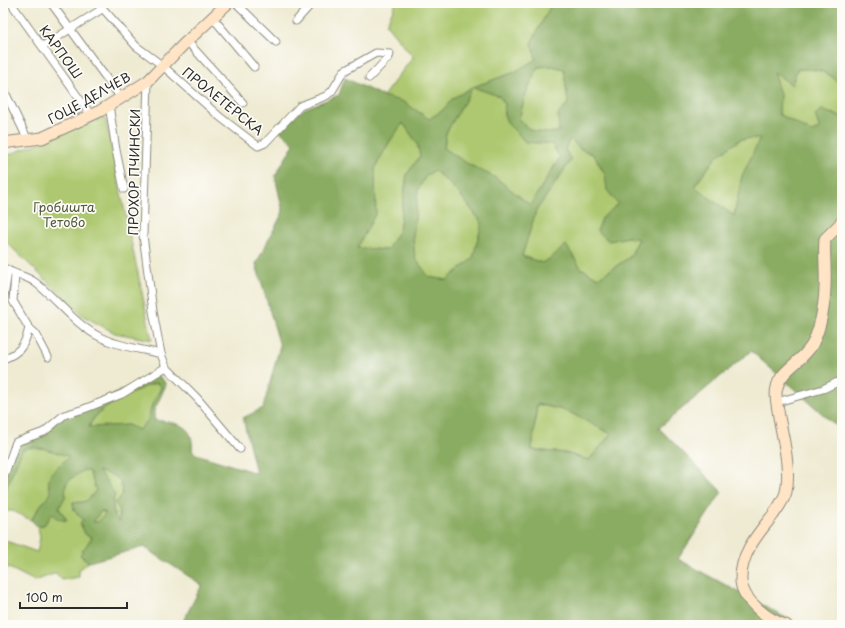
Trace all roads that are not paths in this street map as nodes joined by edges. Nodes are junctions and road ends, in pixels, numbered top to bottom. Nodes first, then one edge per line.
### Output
1 (11, 3) edge
2 (51, 3) edge
3 (228, 3) edge
4 (236, 3) edge
5 (312, 3) edge
6 (100, 6) edge
7 (213, 18) junction
8 (296, 21) dead end
9 (70, 30) junction
10 (187, 41) junction
11 (276, 42) dead end
12 (43, 46) junction
13 (162, 66) junction
14 (254, 67) dead end
15 (369, 78) dead end
16 (148, 81) junction
17 (3, 88) edge
18 (121, 98) junction
19 (243, 103) dead end
20 (110, 105) junction
21 (91, 115) junction
22 (28, 140) junction
23 (3, 143) edge
24 (124, 189) dead end
25 (842, 222) edge
26 (5, 269) edge
27 (15, 275) junction
28 (3, 303) edge
29 (29, 328) junction
30 (161, 354) junction
31 (48, 357) dead end
32 (3, 359) edge
33 (166, 367) junction
34 (842, 380) edge
35 (777, 402) junction
36 (240, 450) dead end
37 (3, 479) edge
38 (786, 625) edge

1 - 12 street, КАРПОШ
2 - 9 street
3 - 7 street, ГОЦЕ ДЕЛЧЕВ
4 - 11 street
5 - 8 street
6 - 9 street
6 - 13 street, ПРОЛЕТЕРСКА
7 - 10 street, ГОЦЕ ДЕЛЧЕВ
7 - 14 street
9 - 12 street
9 - 18 street
10 - 13 street, ГОЦЕ ДЕЛЧЕВ
10 - 19 street
12 - 21 street, КАРПОШ
13 - 15 street, ПРОЛЕТЕРСКА
13 - 16 street, ГОЦЕ ДЕЛЧЕВ
16 - 18 street, ГОЦЕ ДЕЛЧЕВ
16 - 30 street, ПРОХОР ПЧИНСКИ
17 - 22 street
18 - 20 street, ГОЦЕ ДЕЛЧЕВ
20 - 21 street, ГОЦЕ ДЕЛЧЕВ
20 - 24 street
21 - 22 street, ГОЦЕ ДЕЛЧЕВ
22 - 23 street, ГОЦЕ ДЕЛЧЕВ
25 - 35 street
26 - 27 street
26 - 28 street
27 - 29 street
27 - 30 street
29 - 31 street
29 - 32 street
30 - 33 street, ПРОХОР ПЧИНСКИ
33 - 36 street, ПРОХОР ПЧИНСКИ
33 - 37 street
34 - 35 street
35 - 38 street

